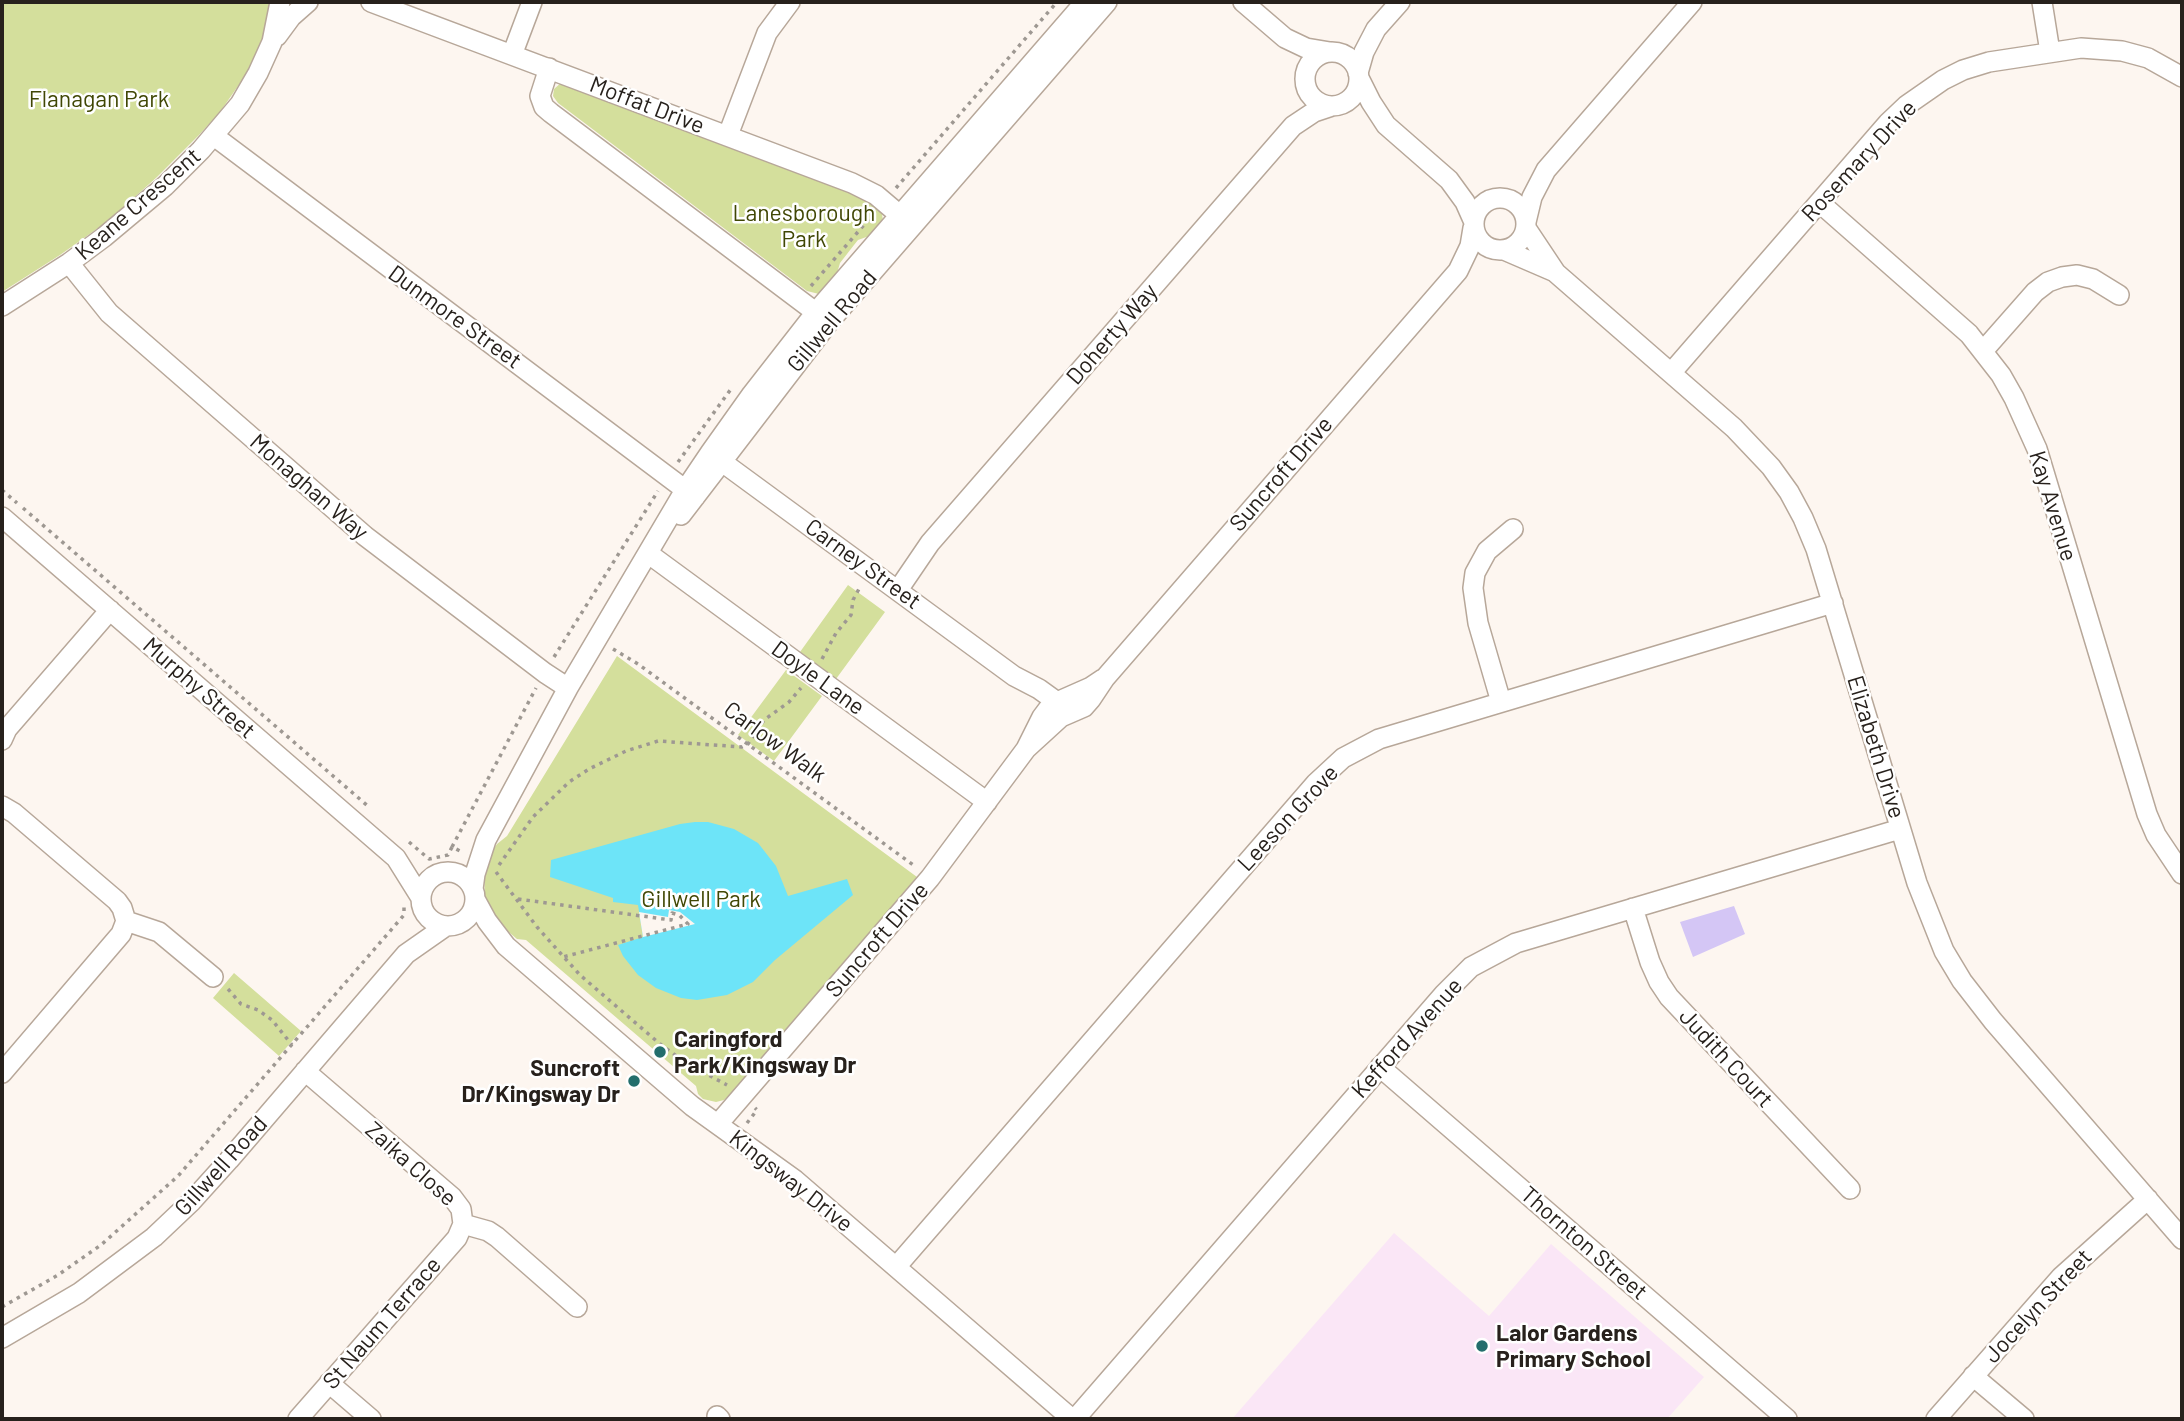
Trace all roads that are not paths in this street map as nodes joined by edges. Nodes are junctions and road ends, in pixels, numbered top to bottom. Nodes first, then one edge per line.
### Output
1 (280, 2) edge
2 (308, 2) edge
3 (371, 2) edge
4 (532, 2) edge
5 (790, 2) edge
6 (1085, 2) edge
7 (1107, 2) edge
8 (1243, 2) edge
9 (1400, 2) edge
10 (1692, 2) edge
11 (2042, 2) edge
12 (1376, 29) junction
13 (1285, 37) junction
14 (272, 42) junction
15 (1332, 52) junction
16 (2050, 52) junction
17 (512, 55) junction
18 (549, 68) junction
19 (1359, 76) junction
20 (2182, 77) edge
21 (1306, 78) junction
22 (1334, 106) junction
23 (1386, 125) junction
24 (1293, 126) junction
25 (728, 135) junction
26 (214, 136) junction
27 (1546, 170) junction
28 (1449, 180) junction
29 (1496, 198) junction
30 (1820, 202) junction
31 (906, 221) junction
32 (1473, 224) junction
33 (1526, 225) junction
34 (1500, 250) junction
35 (69, 263) junction
36 (1458, 271) junction
37 (1556, 273) junction
38 (2119, 295) dead end
39 (2, 306) edge
40 (823, 317) junction
41 (1983, 351) junction
42 (1671, 373) junction
43 (716, 458) junction
44 (691, 494) junction
45 (2, 517) edge
46 (1513, 529) dead end
47 (649, 554) junction
48 (893, 586) junction
49 (1833, 603) junction
50 (110, 610) junction
51 (568, 688) junction
52 (1501, 702) junction
53 (1055, 709) junction
54 (4, 734) edge
55 (2, 793) edge
56 (987, 802) junction
57 (8, 809) edge
58 (1900, 829) junction
59 (486, 840) junction
60 (409, 859) junction
61 (444, 873) junction
62 (2182, 874) edge
63 (474, 894) junction
64 (416, 903) junction
65 (1633, 908) junction
66 (126, 921) junction
67 (451, 926) junction
68 (506, 946) junction
69 (406, 954) junction
70 (220, 980) road end
71 (1380, 1067) junction
72 (305, 1071) junction
73 (2, 1073) edge
74 (718, 1124) junction
75 (1850, 1189) dead end
76 (2148, 1199) junction
77 (463, 1224) junction
78 (2182, 1239) edge
79 (896, 1267) junction
80 (577, 1307) dead end
81 (2, 1338) edge
82 (1973, 1376) junction
83 (330, 1383) junction
84 (298, 1419) edge
85 (371, 1419) edge
86 (1073, 1419) edge
87 (1787, 1419) edge
88 (1936, 1419) edge
89 (2024, 1419) edge

1 - 14 street, Keane Crescent
2 - 14 street, Keane Crescent
3 - 17 street, Moffat Drive
4 - 17 street
5 - 25 street
6 - 31 street, Gillwell Road
7 - 31 street, Gillwell Road
8 - 13 street
9 - 12 street
10 - 27 street
11 - 16 street
12 - 15 street
12 - 19 street
13 - 15 street
13 - 21 street
14 - 26 street, Keane Crescent
15 - 19 street
15 - 21 street
16 - 20 street, Rosemary Drive
16 - 30 street, Rosemary Drive
17 - 18 street, Moffat Drive
18 - 25 street, Moffat Drive
18 - 40 street
19 - 22 street
19 - 23 street
21 - 22 street
21 - 24 street, Doherty Way
22 - 23 street
22 - 24 street, Doherty Way
23 - 28 street
24 - 48 street, Doherty Way
25 - 31 street, Moffat Drive
26 - 35 street, Keane Crescent
26 - 44 street, Dunmore Street
27 - 29 street
27 - 33 street
28 - 29 street
28 - 32 street
29 - 32 street
29 - 33 street
30 - 41 street, Kay Avenue
30 - 42 street, Rosemary Drive
31 - 40 street, Gillwell Road
32 - 34 street
32 - 36 street, Suncroft Drive
33 - 34 street
33 - 37 street, Elizabeth Drive
34 - 36 street, Suncroft Drive
34 - 37 street, Elizabeth Drive
35 - 39 street, Keane Crescent
35 - 51 street, Monaghan Way
36 - 53 street, Suncroft Drive
37 - 42 street, Elizabeth Drive
38 - 41 street
40 - 43 street, Gillwell Road
41 - 62 street, Kay Avenue
42 - 49 street, Elizabeth Drive
43 - 44 street, Gillwell Road
43 - 48 street, Carney Street
44 - 47 street, Gillwell Road
45 - 50 street, Murphy Street
46 - 52 street
47 - 51 street, Gillwell Road
47 - 56 street, Doyle Lane
48 - 53 street, Carney Street
49 - 52 street, Leeson Grove
49 - 58 street, Elizabeth Drive
50 - 54 street
50 - 60 street, Murphy Street
51 - 59 street, Gillwell Road
52 - 79 street, Leeson Grove
53 - 56 street, Suncroft Drive
55 - 57 street
56 - 74 street, Suncroft Drive
57 - 66 street
58 - 65 street, Kefford Avenue
58 - 76 street, Elizabeth Drive
59 - 61 street, Gillwell Road
59 - 63 street, Gillwell Road
60 - 61 street, Murphy Street
60 - 64 street, Murphy Street
61 - 63 street
61 - 64 street
63 - 67 street
63 - 68 street, Kingsway Drive
64 - 67 street
64 - 69 street, Gillwell Road
65 - 71 street, Kefford Avenue
65 - 75 street, Judith Court
66 - 70 street
66 - 73 street
67 - 68 street, Kingsway Drive
67 - 69 street, Gillwell Road
68 - 74 street, Kingsway Drive
69 - 72 street, Gillwell Road
71 - 86 street, Kefford Avenue
71 - 87 street, Thornton Street
72 - 77 street, Zaika Close
72 - 81 street, Gillwell Road
74 - 79 street, Kingsway Drive
76 - 78 street, Elizabeth Drive
76 - 82 street, Jocelyn Street
77 - 80 street, Zaika Close
77 - 83 street, St Naum Terrace
79 - 86 street, Kingsway Drive
82 - 88 street, Jocelyn Street
82 - 89 street
83 - 84 street, St Naum Terrace
83 - 85 street

